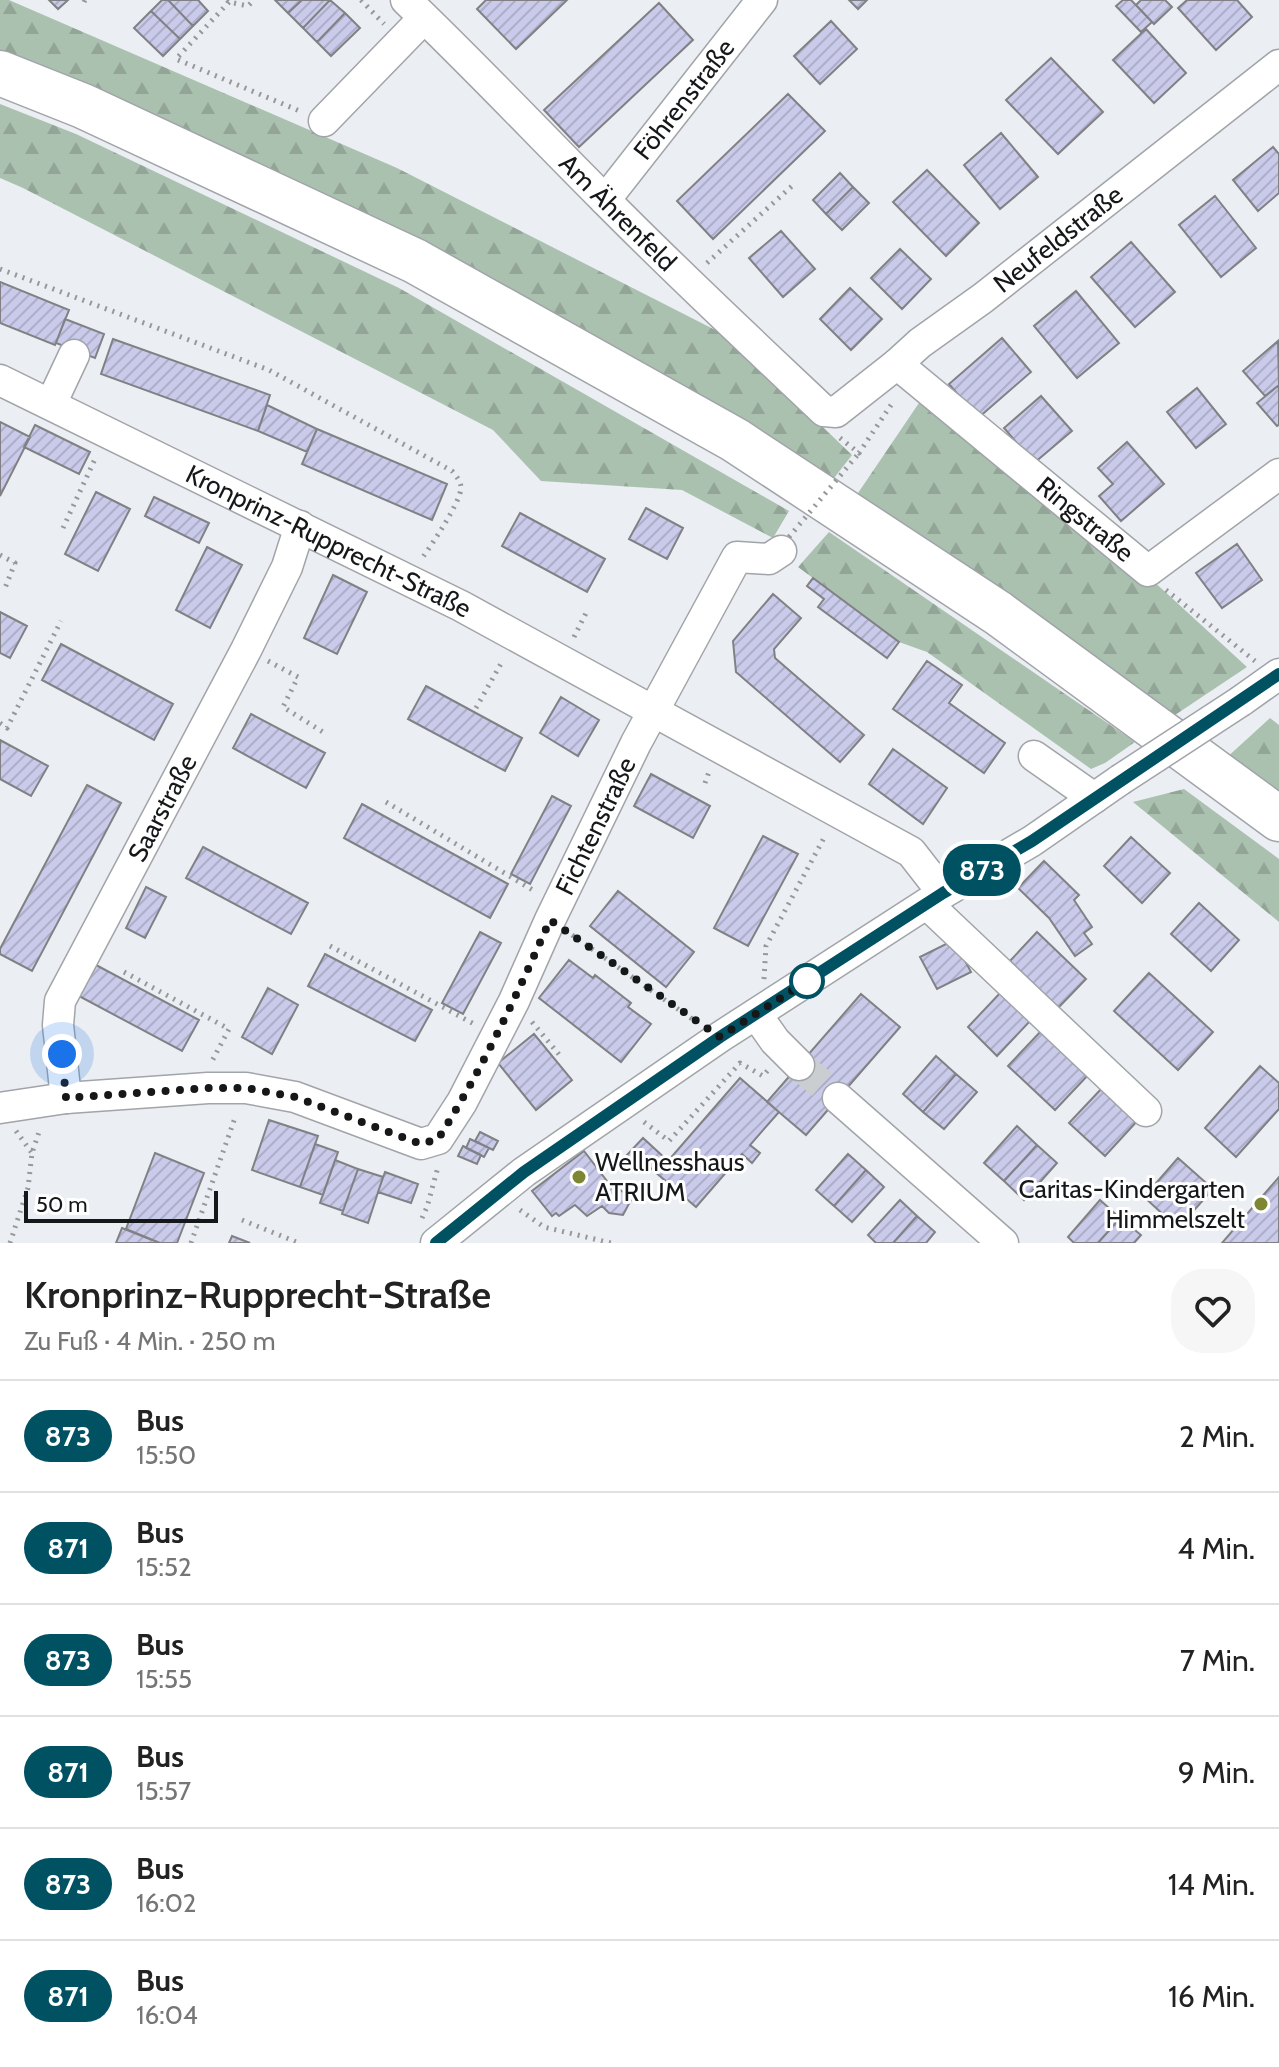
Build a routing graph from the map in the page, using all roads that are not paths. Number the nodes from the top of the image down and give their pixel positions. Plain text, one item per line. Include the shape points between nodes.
1 (762, 0) edge
2 (415, 9) edge
3 (1279, 65) edge
4 (0, 73) edge
5 (324, 121) road end
6 (605, 200) junction
7 (74, 355) dead end
8 (903, 369) junction
9 (0, 380) edge
10 (51, 404) junction
11 (836, 412) joint
12 (1279, 474) edge
13 (300, 526) junction
14 (785, 544) road end
15 (1276, 675) edge
16 (652, 711) junction
17 (1034, 756) dead end
18 (1094, 798) junction
19 (1279, 819) edge
20 (935, 898) junction
21 (767, 1007) junction
22 (792, 1058) tunnel mouth
23 (66, 1098) junction
24 (838, 1098) tunnel mouth
25 (0, 1108) edge
26 (1146, 1111) dead end
27 (449, 1239) edge
28 (1003, 1243) edge

1 - 6 street, Föhrenstraße
2 - 5 street
2 - 6 street, Am Ährenfeld
3 - 8 street, Neufeldstraße via 920,343
4 - 19 highway via 83,106 415,261 735,440 998,613
6 - 11 street, Am Ährenfeld via 824,411
7 - 10 street
8 - 11 street, Neufeldstraße
8 - 12 street, Ringstraße via 1148,571
9 - 10 street, Kronprinz-Rupprecht-Straße
10 - 13 street, Kronprinz-Rupprecht-Straße
13 - 16 street, Kronprinz-Rupprecht-Straße
13 - 23 street, Saarstraße via 287,567 246,650 60,1001
14 - 16 street via 769,559 737,557
15 - 18 street, bridge
16 - 20 street, Kronprinz-Rupprecht-Straße via 911,852
16 - 23 street, Fichtenstraße via 514,1001 438,1139 421,1144 295,1097 246,1088
17 - 18 street
18 - 20 street
20 - 21 street
20 - 26 street, Kronprinz-Rupprecht-Straße
21 - 22 street
21 - 27 street via 524,1172
23 - 25 street, Fichtenstraße
24 - 28 street

